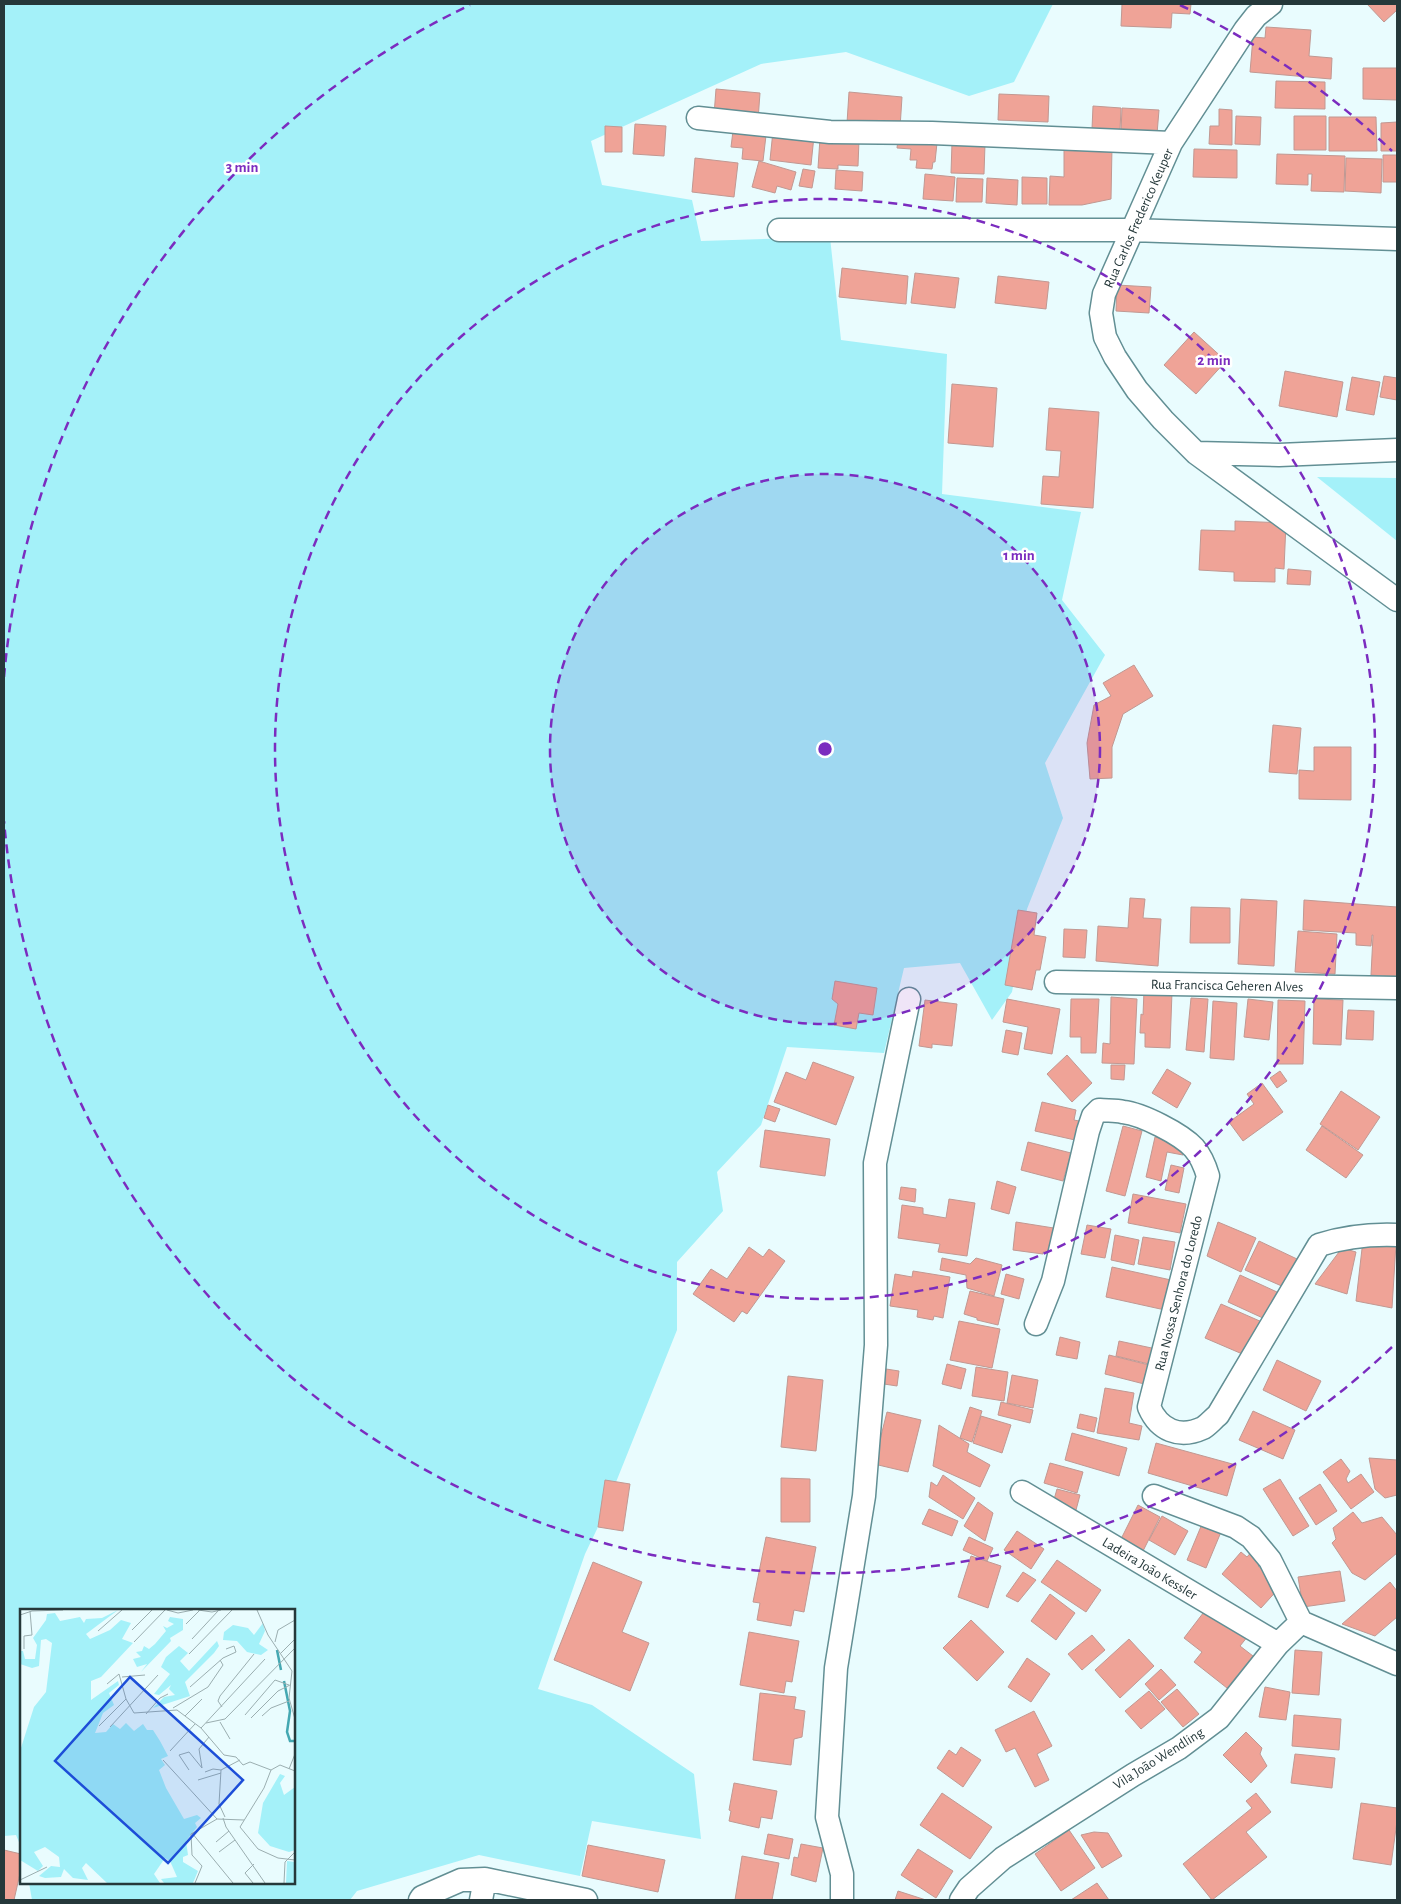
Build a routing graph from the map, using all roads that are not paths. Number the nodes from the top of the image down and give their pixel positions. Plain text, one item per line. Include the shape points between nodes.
1 (1271, 4) edge
2 (698, 118) dead end
3 (1171, 143) junction
4 (779, 230) dead end
5 (1131, 230) junction
6 (1397, 239) edge
7 (1397, 450) edge
8 (1196, 453) junction
9 (1397, 600) edge
10 (1056, 982) dead end
11 (1397, 988) edge
12 (909, 999) dead end
13 (1397, 1235) edge
14 (1036, 1324) dead end
15 (1022, 1492) dead end
16 (1154, 1496) dead end
17 (1301, 1622) junction
18 (1278, 1644) junction
19 (1397, 1664) edge
20 (483, 1889) edge
21 (420, 1900) edge
22 (586, 1900) edge
23 (842, 1900) edge
24 (961, 1900) edge

1 - 3 street, Rua Carlos Frederico Keuper via 1245,30
2 - 3 street via 830,132
3 - 5 street, Rua Carlos Frederico Keuper
4 - 5 street
5 - 6 street
5 - 8 street, Rua Carlos Frederico Keuper via 1104,294 1101,313 1105,337 1114,357 1137,390
7 - 8 street
8 - 9 street, Rua Carlos Frederico Keuper
10 - 11 street, Rua Francisca Geheren Alves
12 - 23 street via 875,1163 876,1345 864,1496 836,1668 827,1817 842,1874
13 - 14 street, Rua Nossa Senhora do Loredo via 1333,1240 1319,1245 1218,1415 1204,1428 1183,1433 1169,1430 1154,1418 1149,1407 1208,1176 1194,1148 1179,1137 1124,1112 1099,1110 1093,1116 1088,1132 1053,1281
15 - 18 street, Ladeira João Kessler
16 - 17 street via 1236,1527 1251,1538 1270,1560
17 - 18 street, Vila João Wendling
17 - 19 street
18 - 24 street, Vila João Wendling via 1220,1718 1179,1748 1003,1858 969,1888
20 - 21 street via 461,1880
20 - 22 street

